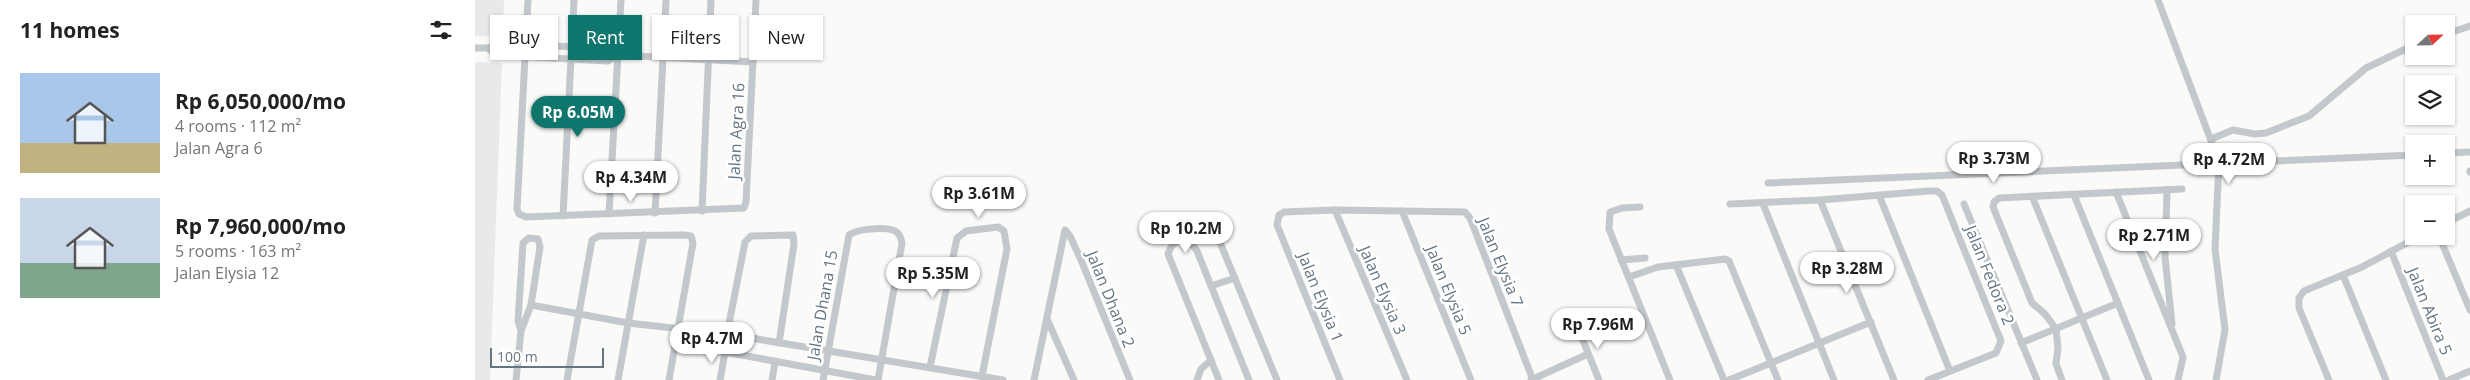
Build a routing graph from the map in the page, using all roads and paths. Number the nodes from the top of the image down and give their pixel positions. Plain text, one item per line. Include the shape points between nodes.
1 (528, 0) edge
2 (574, 0) edge
3 (621, 0) edge
4 (666, 0) edge
5 (711, 0) edge
6 (756, 0) edge
7 (2159, 0) edge
8 (527, 15) edge
9 (573, 15) edge
10 (620, 15) edge
11 (665, 15) edge
12 (710, 15) edge
13 (2470, 26) edge
14 (2455, 31) edge
15 (475, 48) edge
16 (488, 48) edge
17 (2405, 49) edge
18 (525, 60) edge
19 (571, 60) edge
20 (589, 60) edge
21 (609, 60) edge
22 (618, 60) edge
23 (663, 60) edge
24 (708, 60) joint
25 (753, 62) junction
26 (2211, 140) junction
27 (2470, 152) edge
28 (2455, 153) edge
29 (2405, 155) edge
30 (2219, 162) junction
31 (1768, 183) dead end
32 (2182, 189) dead end
33 (2167, 190) junction
34 (2116, 192) junction
35 (1879, 195) junction
36 (2074, 195) junction
37 (2032, 196) junction
38 (1820, 200) junction
39 (1730, 204) dead end
40 (1763, 204) junction
41 (1964, 204) dead end
42 (1640, 207) dead end
43 (1335, 210) junction
44 (702, 211) junction
45 (1401, 211) junction
46 (2470, 211) edge
47 (655, 213) junction
48 (609, 214) junction
49 (563, 216) junction
50 (2455, 218) edge
51 (1214, 228) dead end
52 (644, 236) junction
53 (2405, 244) edge
54 (2443, 245) edge
55 (2391, 251) junction
56 (1645, 258) dead end
57 (1621, 260) junction
58 (1676, 265) junction
59 (2343, 275) junction
60 (1629, 277) junction
61 (1235, 278) junction
62 (1211, 286) junction
63 (2118, 304) junction
64 (531, 305) junction
65 (2470, 310) edge
66 (579, 315) junction
67 (1046, 318) junction
68 (2081, 318) junction
69 (1871, 322) junction
70 (628, 323) junction
71 (678, 328) junction
72 (1577, 328) dead end
73 (668, 329) junction
74 (2056, 329) junction
75 (521, 331) junction
76 (2172, 332) junction
77 (727, 334) junction
78 (677, 338) junction
79 (779, 343) junction
80 (2021, 343) junction
81 (1819, 344) junction
82 (829, 350) junction
83 (725, 352) junction
84 (1588, 354) junction
85 (881, 359) junction
86 (1211, 360) junction
87 (775, 362) junction
88 (1772, 364) junction
89 (930, 367) junction
90 (825, 371) junction
91 (1950, 371) junction
92 (2470, 371) edge
93 (982, 376) junction
94 (2034, 379) edge
95 (516, 380) edge
96 (567, 380) edge
97 (618, 380) edge
98 (669, 380) edge
99 (720, 380) edge
100 (772, 380) edge
101 (823, 380) edge
102 (877, 380) edge
103 (1003, 380) edge
104 (1034, 380) edge
105 (1074, 380) edge
106 (1130, 380) edge
107 (1197, 380) edge
108 (1219, 380) edge
109 (1249, 380) edge
110 (1277, 380) edge
111 (1340, 380) edge
112 (1407, 380) edge
113 (1471, 380) edge
114 (1532, 380) edge
115 (1599, 380) edge
116 (1670, 380) edge
117 (1724, 380) edge
118 (1729, 380) edge
119 (1778, 380) edge
120 (1834, 380) edge
121 (1895, 380) edge
122 (1927, 380) edge
123 (2062, 380) edge
124 (2107, 380) edge
125 (2149, 380) edge
126 (2178, 380) edge
127 (2216, 380) edge
128 (2329, 380) edge
129 (2386, 380) edge
130 (2443, 380) edge
131 (2449, 380) edge

1 - 8 street
2 - 9 street
3 - 10 street
4 - 11 street
5 - 12 street
6 - 25 street, Jalan Agra 16
7 - 26 street
13 - 14 street
15 - 16 street
17 - 26 street via 2366,68 2309,116 2266,133 2233,130
18 - 49 street via 517,209 519,214 527,217
19 - 49 street
20 - 21 street
22 - 48 street
23 - 47 street
24 - 25 street
24 - 44 street
25 - 44 street, Jalan Agra 16 via 746,202 738,210
26 - 30 street
27 - 28 street
29 - 30 street
30 - 31 street
30 - 127 street via 2215,249 2225,330
32 - 33 street
33 - 34 street
33 - 76 street via 2165,257
34 - 36 street
34 - 76 street
35 - 38 street
35 - 91 street
35 - 91 street, Jalan Fedora 2 via 1929,191 1942,195 2001,341 1996,353
36 - 37 street
36 - 63 street
37 - 68 street
37 - 74 street via 1999,198 1993,202 1993,207 2031,303
38 - 40 street
38 - 69 street
39 - 40 street
40 - 81 street
41 - 80 street
42 - 57 street via 1610,212 1611,235
43 - 45 street
43 - 111 street, Jalan Elysia 1 via 1284,212 1279,215 1277,225
43 - 112 street, Jalan Elysia 3
44 - 47 street
45 - 113 street, Jalan Elysia 5
45 - 114 street, Jalan Elysia 7 via 1465,212
46 - 50 street
47 - 48 street
48 - 49 street
51 - 61 street
52 - 66 street via 599,236 592,240
52 - 70 street
52 - 71 street via 691,236 693,242
53 - 55 street
54 - 65 street
55 - 59 street
55 - 130 street, Jalan Abira 5
56 - 57 street
57 - 60 street
58 - 60 street
58 - 88 street via 1729,261
58 - 117 street
59 - 128 street via 2304,291 2298,303
59 - 129 street
60 - 116 street
61 - 62 street
61 - 110 street
62 - 86 street via 1192,243 1185,240 1170,248 1168,254
62 - 109 street
63 - 68 street
63 - 125 street
64 - 66 street
64 - 75 street
64 - 75 street via 540,242 529,238 523,243 518,321
66 - 70 street
66 - 96 street
67 - 104 street
67 - 105 street
67 - 106 street, Jalan Dhana 2 via 1065,230 1081,260
68 - 74 street
68 - 124 street
69 - 81 street
69 - 121 street
70 - 73 street
70 - 97 street
71 - 73 street
71 - 77 street
71 - 78 street
72 - 84 street
73 - 78 street
74 - 80 street
74 - 123 street via 2056,364
75 - 95 street
76 - 126 street via 2183,357
77 - 79 street
77 - 79 street via 745,242 751,236 786,234 795,238
78 - 83 street
78 - 98 street
79 - 82 street
80 - 94 street
81 - 88 street
81 - 120 street
82 - 85 street
82 - 85 street, Jalan Dhana 15 via 849,235 855,230 894,230 902,243
82 - 90 street, Jalan Dhana 15
83 - 87 street
83 - 99 street
84 - 114 street
84 - 115 street
85 - 89 street
85 - 102 street
86 - 107 street via 1201,369
86 - 108 street
87 - 90 street
87 - 100 street
88 - 118 street
88 - 119 street
89 - 93 street
89 - 93 street via 957,238 966,231 998,227 1004,231 1007,249
90 - 101 street, Jalan Dhana 15
90 - 102 street
91 - 122 street, Jalan Fedora 2
92 - 131 street
93 - 103 street

